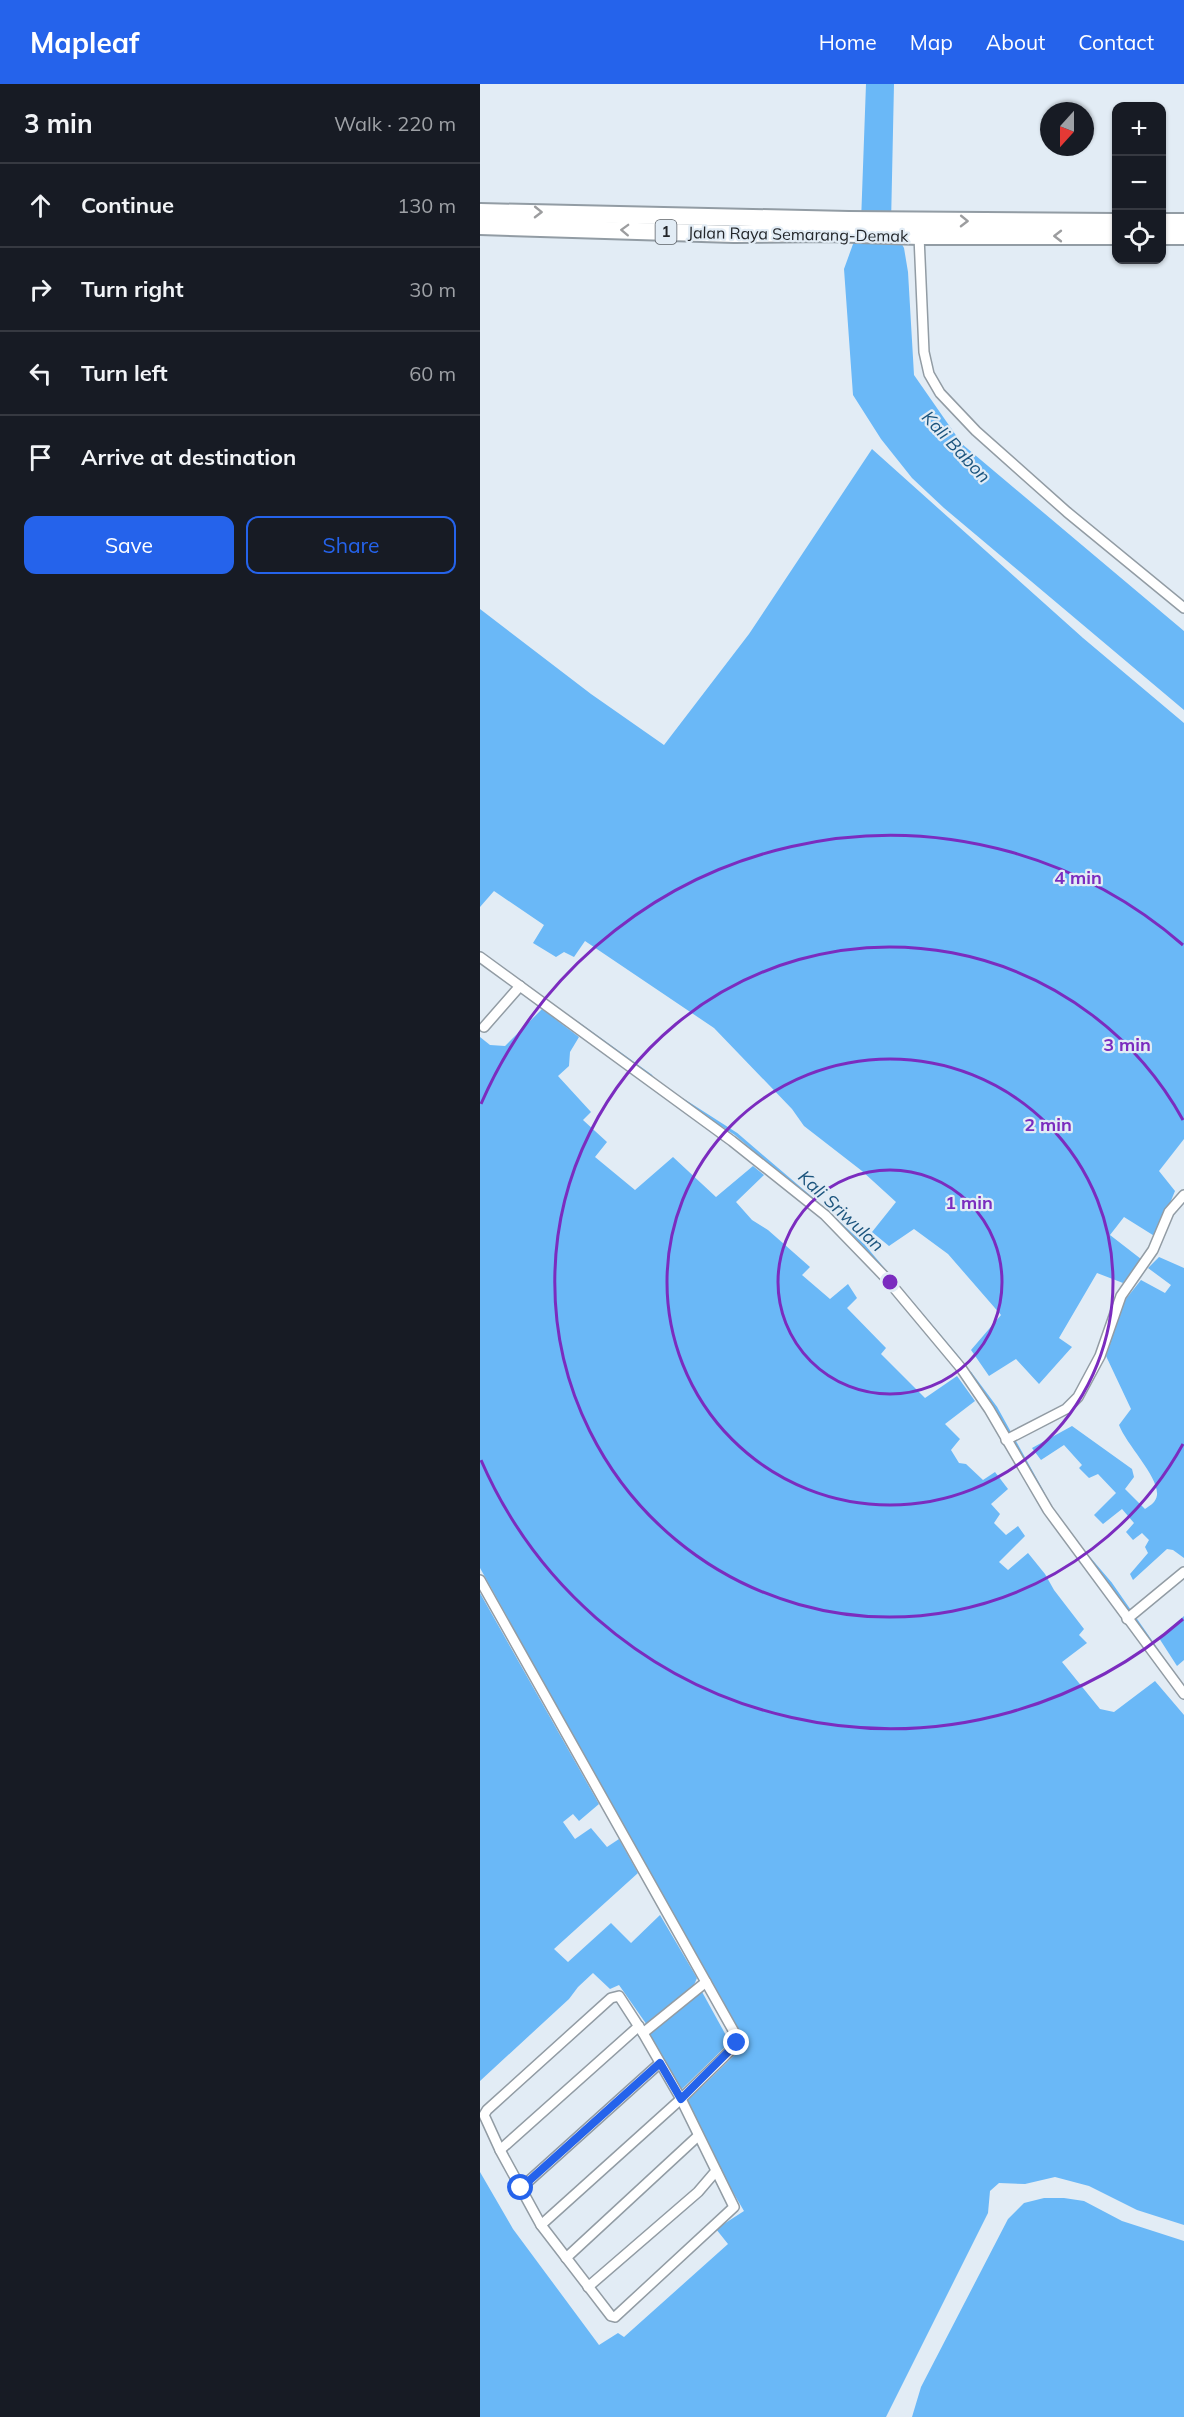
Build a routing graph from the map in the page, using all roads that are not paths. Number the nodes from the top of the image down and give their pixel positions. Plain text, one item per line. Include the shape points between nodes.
1 (480, 212) edge
2 (1112, 222) edge
3 (1166, 222) edge
4 (1184, 222) edge
5 (480, 226) edge
6 (850, 227) junction
7 (910, 230) junction
8 (1112, 236) edge
9 (1166, 236) edge
10 (1184, 236) edge
11 (1184, 608) edge
12 (480, 957) edge
13 (520, 987) junction
14 (484, 1027) dead end
15 (1184, 1195) edge
16 (1006, 1440) junction
17 (1184, 1572) edge
18 (480, 1580) edge
19 (1127, 1619) junction
20 (1184, 1694) edge
21 (706, 1982) junction
22 (641, 2029) junction
23 (660, 2063) junction
24 (681, 2099) junction
25 (698, 2136) junction
26 (500, 2150) junction
27 (716, 2171) junction
28 (521, 2188) junction
29 (541, 2225) junction
30 (566, 2258) junction
31 (588, 2287) junction

1 -> 6 highway, Jalan Raya Semarang-Demak / 1
7 -> 2 highway, Jalan Raya Semarang-Demak / 1
3 - 4 highway
6 -> 5 highway, Jalan Raya Semarang-Demak / 1 via 827,233 734,234
6 - 7 highway, Jalan Raya Semarang-Demak / 1
8 -> 7 highway, Jalan Raya Semarang-Demak / 1
7 - 11 street via 924,352 929,374 940,393 976,431 1067,512
9 - 10 highway
12 - 13 street
13 - 14 street
13 - 16 street via 825,1215 885,1277 961,1368
15 - 16 street via 1169,1212 1153,1250 1121,1296 1100,1356 1078,1397 1066,1409
16 - 19 street via 1048,1510
17 - 19 street
18 - 21 street
19 - 20 street
21 - 22 street
21 - 24 street via 738,2039
22 - 23 street
22 - 26 street
22 - 26 street via 621,1997 614,1996 487,2109 484,2118
23 - 24 street
23 - 28 street
24 - 25 street
24 - 29 street
25 - 27 street
25 - 30 street
26 - 28 street
27 - 31 street via 698,2192
27 - 31 street via 734,2207 617,2316 611,2316
28 - 29 street
29 - 30 street
30 - 31 street

